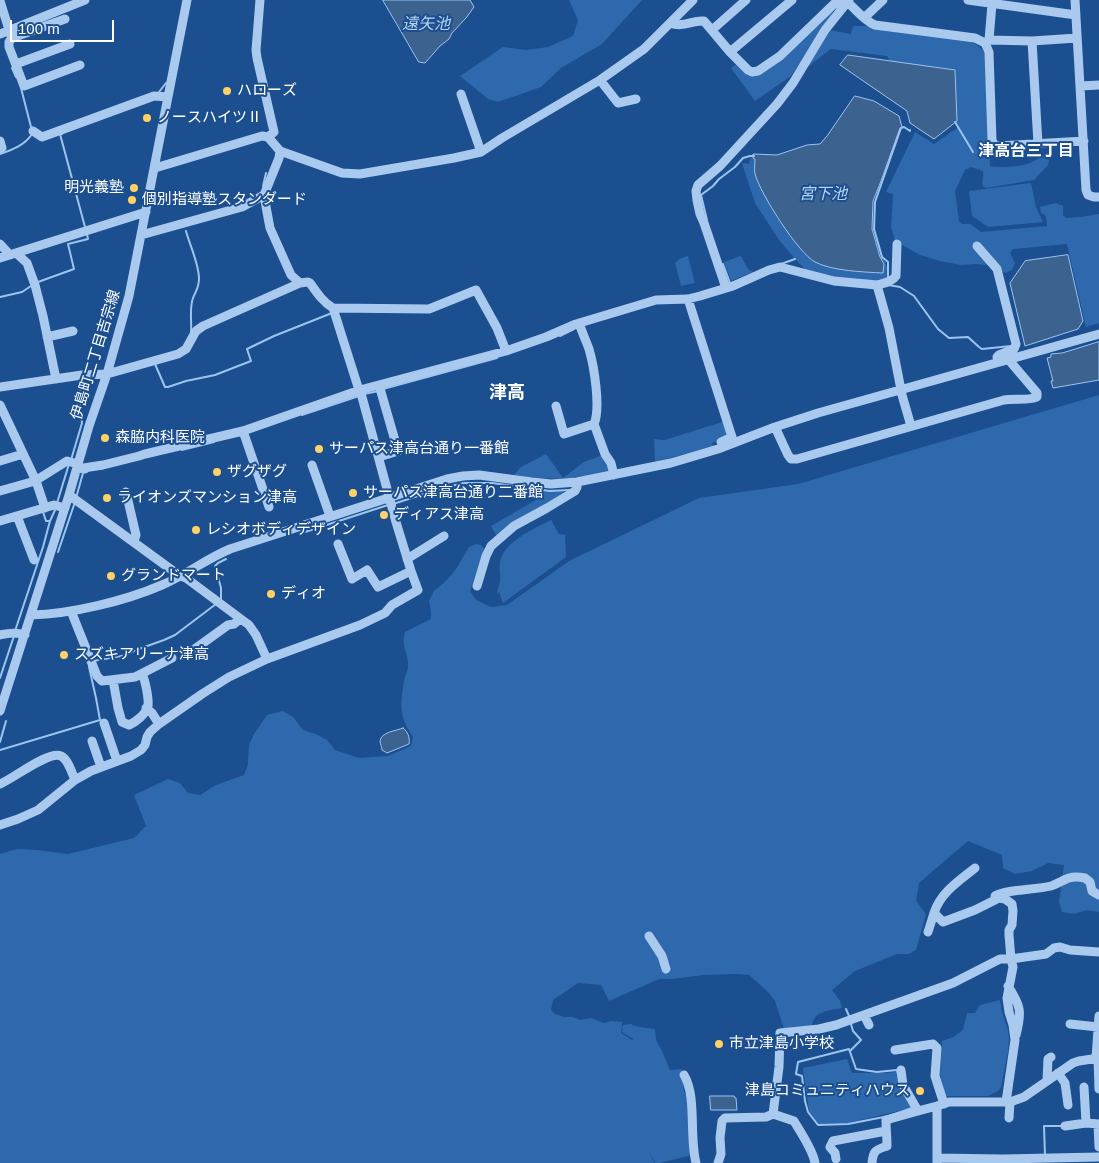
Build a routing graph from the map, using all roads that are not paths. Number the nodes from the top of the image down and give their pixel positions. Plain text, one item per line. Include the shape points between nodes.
1 (0, 0) edge
2 (85, 0) edge
3 (187, 0) edge
4 (260, 0) edge
5 (693, 0) edge
6 (746, 0) edge
7 (792, 0) edge
8 (847, 0) edge
9 (883, 0) edge
10 (968, 0) edge
11 (1075, 0) edge
12 (992, 4) junction
13 (1076, 15) junction
14 (864, 18) junction
15 (65, 19) dead end
16 (670, 24) junction
17 (712, 30) junction
18 (0, 34) edge
19 (10, 34) junction
20 (1077, 38) junction
21 (987, 41) junction
22 (1032, 41) junction
23 (70, 44) dead end
24 (730, 52) junction
25 (16, 64) junction
26 (80, 65) dead end
27 (600, 80) junction
28 (1099, 85) edge
29 (1081, 86) junction
30 (461, 94) dead end
31 (168, 97) junction
32 (636, 99) dead end
33 (33, 131) dead end
34 (268, 137) junction
35 (0, 141) edge
36 (1084, 141) junction
37 (1038, 144) junction
38 (0, 149) edge
39 (280, 151) junction
40 (481, 152) junction
41 (155, 168) junction
42 (264, 195) junction
43 (1099, 197) edge
44 (146, 212) junction
45 (142, 235) junction
46 (0, 244) edge
47 (896, 244) dead end
48 (977, 246) dead end
49 (13, 254) junction
50 (0, 258) edge
51 (300, 283) junction
52 (729, 287) junction
53 (878, 287) junction
54 (688, 300) junction
55 (333, 308) junction
56 (579, 325) junction
57 (73, 331) dead end
58 (1099, 334) edge
59 (47, 337) junction
60 (506, 351) junction
61 (1008, 359) junction
62 (998, 362) junction
63 (107, 374) junction
64 (56, 379) junction
65 (0, 387) edge
66 (380, 388) junction
67 (901, 390) junction
68 (361, 393) junction
69 (0, 405) edge
70 (556, 406) dead end
71 (594, 424) junction
72 (911, 426) junction
73 (776, 427) junction
74 (244, 434) junction
75 (718, 449) junction
76 (23, 454) junction
77 (379, 457) junction
78 (0, 461) edge
79 (312, 465) dead end
80 (77, 466) junction
81 (614, 475) junction
82 (34, 481) junction
83 (577, 482) junction
84 (0, 491) edge
85 (126, 492) dead end
86 (74, 498) junction
87 (391, 502) junction
88 (269, 507) dead end
89 (51, 508) junction
90 (17, 516) junction
91 (330, 516) junction
92 (0, 521) edge
93 (444, 536) dead end
94 (134, 541) junction
95 (338, 544) dead end
96 (407, 559) junction
97 (34, 560) dead end
98 (411, 571) junction
99 (180, 576) junction
100 (477, 586) dead end
101 (71, 611) junction
102 (31, 615) junction
103 (240, 619) junction
104 (18, 634) junction
105 (0, 635) edge
106 (192, 651) dead end
107 (172, 658) dead end
108 (266, 660) junction
109 (142, 674) junction
110 (112, 680) junction
111 (146, 708) junction
112 (0, 711) edge
113 (104, 723) dead end
114 (159, 724) junction
115 (92, 741) dead end
116 (117, 761) junction
117 (101, 767) junction
118 (75, 780) junction
119 (0, 784) edge
120 (0, 825) edge
121 (975, 868) dead end
122 (1099, 895) edge
123 (981, 907) junction
124 (934, 913) junction
125 (928, 932) dead end
126 (649, 936) dead end
127 (1099, 952) edge
128 (1011, 959) junction
129 (666, 969) dead end
130 (864, 1015) junction
131 (1099, 1016) edge
132 (1070, 1024) dead end
133 (868, 1025) dead end
134 (1098, 1027) junction
135 (895, 1050) dead end
136 (1051, 1057) dead end
137 (1098, 1058) edge
138 (901, 1070) dead end
139 (1058, 1073) junction
140 (684, 1075) dead end
141 (1048, 1080) junction
142 (1084, 1087) dead end
143 (1099, 1089) edge
144 (1008, 1102) junction
145 (940, 1105) junction
146 (1068, 1105) dead end
147 (918, 1110) junction
148 (772, 1114) junction
149 (1009, 1118) dead end
150 (1086, 1124) junction
151 (1099, 1125) edge
152 (1065, 1126) dead end
153 (886, 1130) junction
154 (1099, 1147) edge
155 (1099, 1157) edge
156 (836, 1159) dead end
157 (937, 1160) edge
158 (988, 1161) edge
159 (1003, 1161) edge
160 (696, 1163) edge
161 (718, 1163) edge
162 (815, 1163) edge
163 (872, 1163) edge

1 - 19 street
2 - 19 street
3 - 31 street, 伊島町二丁目吉宗線
4 - 34 street via 256,50 274,132
5 - 16 street
6 - 17 street
7 - 24 street
8 - 14 street
8 - 24 street via 834,4 780,56 758,71 748,70
8 - 52 street via 777,104 698,185 700,214
9 - 14 street
10 - 12 street
11 - 13 street
12 - 13 street
12 - 21 street
13 - 20 street
14 - 21 street via 875,25
15 - 19 street
16 - 17 street via 678,26 704,21
16 - 27 street via 644,49
17 - 24 street
18 - 19 street
19 - 25 street via 9,46
20 - 22 street
20 - 29 street
21 - 22 street
21 - 37 street via 994,145
22 - 37 street
23 - 25 street
25 - 26 street via 24,86
27 - 32 street via 618,103
27 - 40 street
28 - 29 street
29 - 36 street
30 - 40 street
31 - 33 street via 157,96 42,137
31 - 41 street, 伊島町二丁目吉宗線
34 - 39 street
34 - 41 street via 262,136
35 - 38 street
36 - 37 street
36 - 43 street via 1086,190 1088,195
39 - 40 street via 342,173 360,174
39 - 42 street
41 - 44 street, 伊島町二丁目吉宗線
42 - 45 street via 242,208
42 - 51 street via 270,228 291,275
44 - 45 street, 伊島町二丁目吉宗線
44 - 49 street
45 - 63 street, 伊島町二丁目吉宗線
46 - 49 street
47 - 53 street via 896,276
48 - 62 street via 997,269 1016,344 1014,349 999,355
49 - 50 street
49 - 59 street via 27,263
51 - 55 street via 308,282
51 - 63 street via 203,326 178,354
52 - 53 street via 780,267 834,281
52 - 54 street
53 - 67 street
54 - 56 street via 656,300
54 - 75 street via 732,437 716,444
55 - 60 street via 429,309 476,290
55 - 68 street
56 - 60 street
56 - 71 street via 589,350 596,387 597,418
57 - 59 street
58 - 61 street
59 - 64 street
60 - 66 street
61 - 62 street
61 - 72 street via 1037,397 1012,398
62 - 67 street
63 - 64 street
63 - 80 street, 伊島町二丁目吉宗線
64 - 65 street
66 - 68 street
66 - 77 street via 398,451
67 - 72 street
67 - 73 street
68 - 74 street
68 - 77 street
69 - 76 street
70 - 71 street via 564,434
71 - 81 street
72 - 73 street via 797,459 788,455
73 - 75 street
74 - 80 street
74 - 88 street
75 - 81 street
76 - 78 street
76 - 82 street
77 - 87 street
79 - 91 street
80 - 82 street via 67,461
80 - 86 street, 伊島町二丁目吉宗線
81 - 83 street
82 - 84 street
82 - 89 street
83 - 87 street via 551,484 492,476 463,476 447,479
83 - 100 street via 575,491 514,526 491,546
85 - 94 street via 136,535
86 - 89 street, 伊島町二丁目吉宗線
86 - 94 street
87 - 91 street
87 - 96 street
89 - 90 street
89 - 102 street, 伊島町二丁目吉宗線
90 - 92 street
90 - 97 street
91 - 99 street via 228,550
93 - 96 street
94 - 99 street
95 - 98 street via 352,579 367,570 378,587
96 - 98 street
98 - 108 street via 418,590 392,605 385,613
99 - 101 street via 136,595
99 - 103 street
101 - 102 street
101 - 110 street via 97,676 102,681
102 - 104 street, 伊島町二丁目吉宗線
103 - 106 street
103 - 108 street via 256,634
104 - 105 street
104 - 112 street, 伊島町二丁目吉宗線
107 - 109 street
108 - 114 street via 222,682
109 - 110 street
109 - 111 street
110 - 111 street via 122,722 129,725 138,721
111 - 114 street
113 - 116 street
114 - 116 street via 150,732 141,750
115 - 117 street
116 - 117 street
117 - 118 street
118 - 119 street via 65,760 57,755 36,762
118 - 120 street via 38,810
121 - 124 street via 949,888
122 - 123 street via 1092,891 1086,878 1077,877 1047,887 997,894
123 - 124 street via 943,922
123 - 128 street via 999,898 1012,904 1009,930
124 - 125 street
126 - 129 street
127 - 128 street via 1060,947 1046,954
128 - 130 street via 1000,959 954,983
128 - 144 street via 1007,998 1015,1040
130 - 133 street
130 - 148 street via 819,1028 780,1034
131 - 134 street
132 - 134 street
134 - 137 street
135 - 145 street via 933,1044 938,1048 935,1076
136 - 141 street via 1048,1059
137 - 139 street via 1073,1063
137 - 143 street
138 - 147 street via 903,1085
139 - 141 street
139 - 146 street via 1065,1084
140 - 160 street via 690,1097
141 - 144 street via 1024,1097
142 - 150 street
144 - 145 street via 949,1102
144 - 149 street
145 - 147 street
145 - 157 street
147 - 153 street via 886,1120
148 - 161 street via 723,1119
148 - 162 street via 794,1121
150 - 151 street
150 - 152 street
151 - 154 street
153 - 156 street via 833,1141 830,1147
153 - 163 street via 887,1146 876,1150
155 - 159 street
157 - 158 street
158 - 159 street

